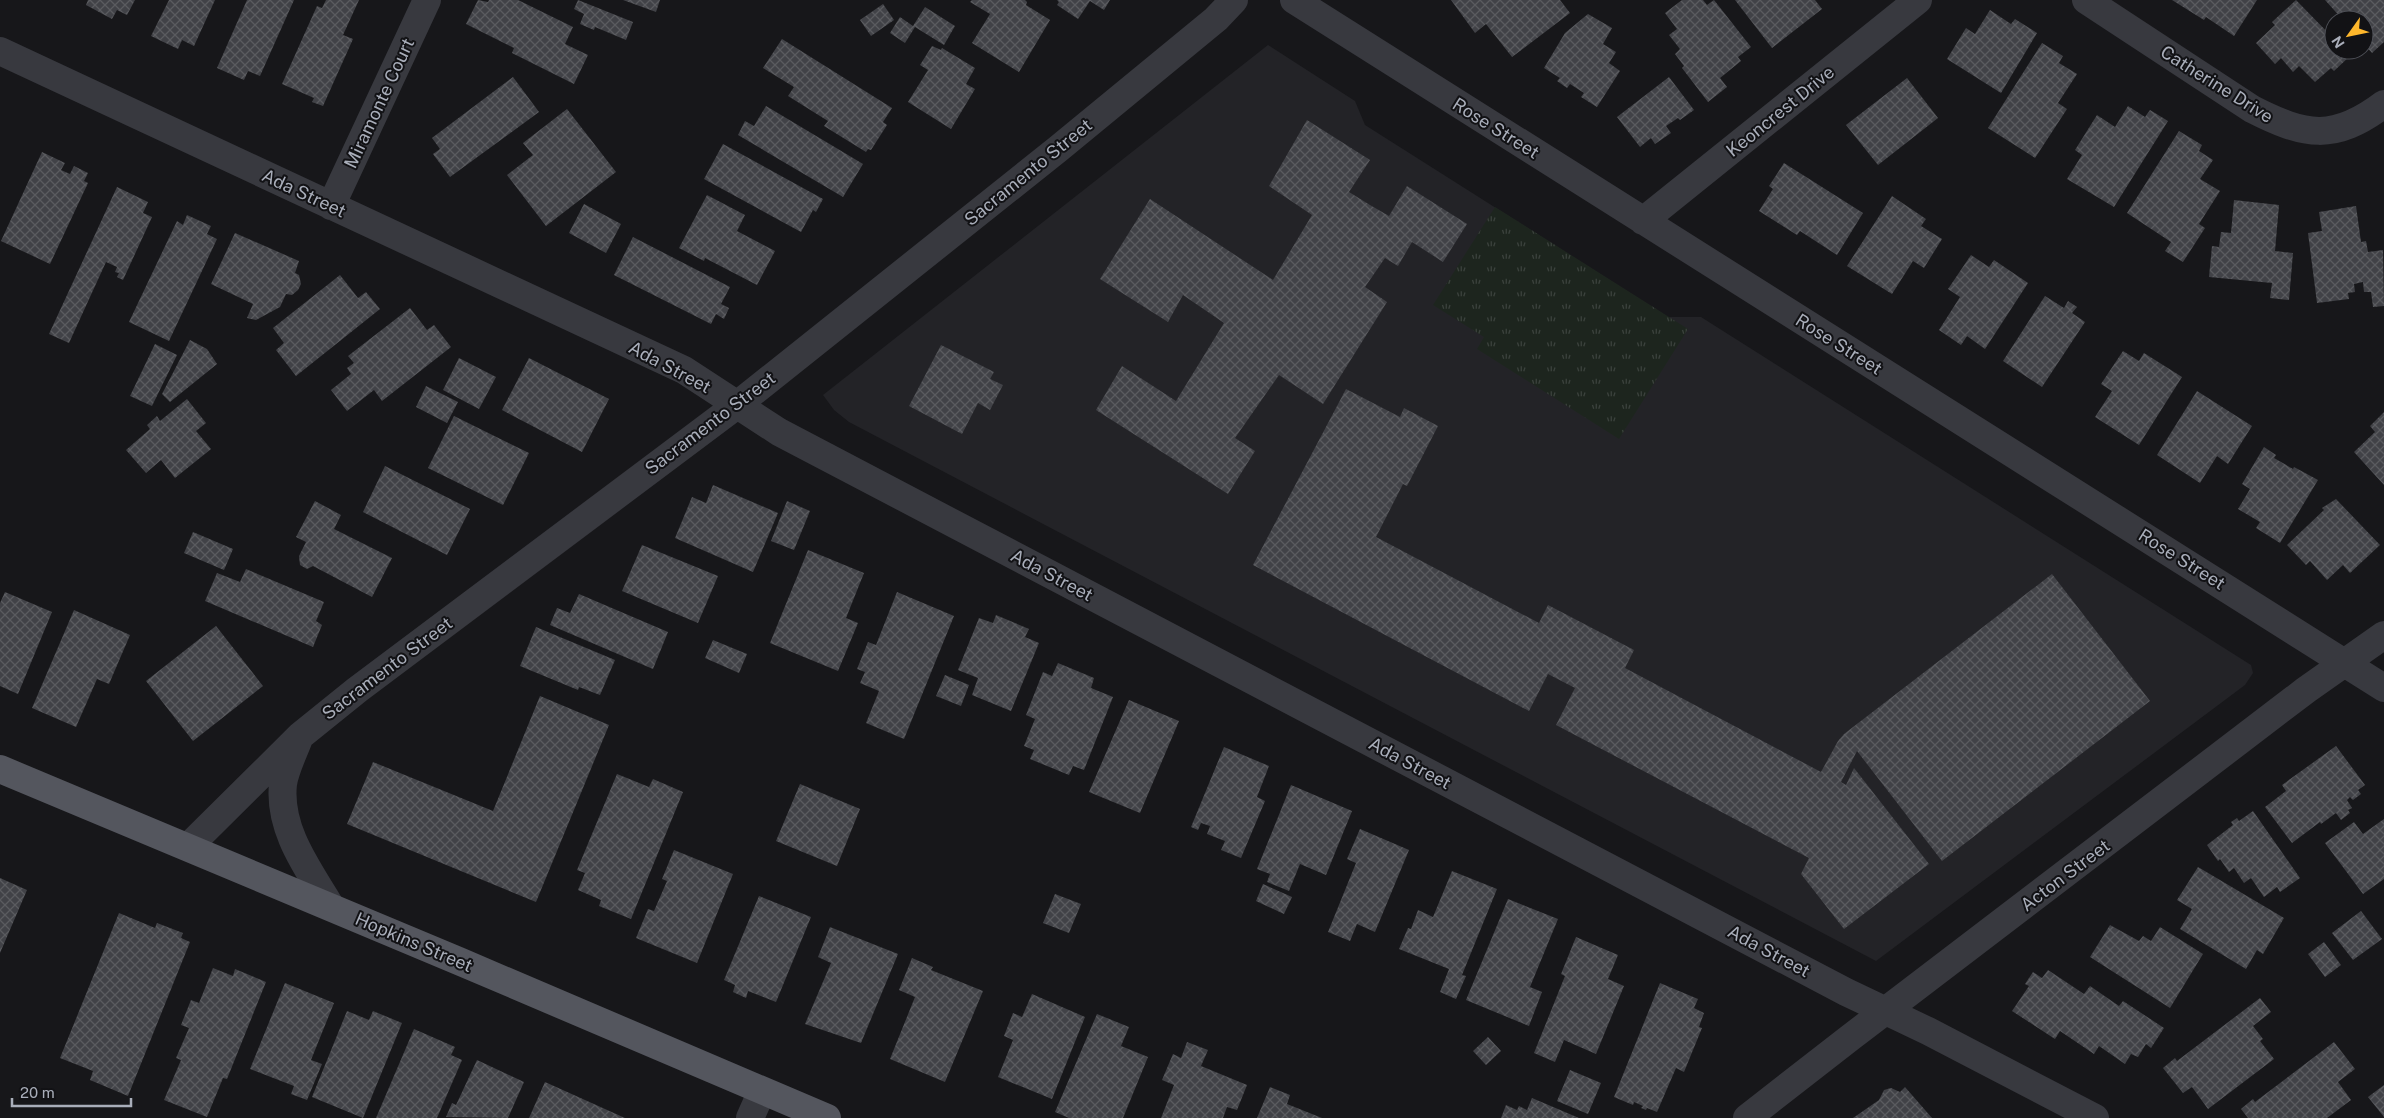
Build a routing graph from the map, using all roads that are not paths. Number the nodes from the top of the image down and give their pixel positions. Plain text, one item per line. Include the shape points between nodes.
1 (427, 0) edge
2 (1234, 0) edge
3 (1294, 0) edge
4 (1918, 0) edge
5 (2086, 0) edge
6 (0, 50) edge
7 (2384, 104) edge
8 (331, 206) junction
9 (1643, 221) junction
10 (737, 404) junction
11 (2384, 635) edge
12 (2345, 662) junction
13 (2384, 688) edge
14 (300, 736) junction
15 (0, 769) edge
16 (188, 846) junction
17 (331, 908) junction
18 (1886, 1010) junction
19 (762, 1091) junction
20 (750, 1118) edge
21 (827, 1118) edge
22 (1747, 1118) edge
23 (2095, 1118) edge

1 - 8 street, Miramonte Court
2 - 10 street, Sacramento Street via 1216,19 1058,149
3 - 9 street, Rose Street
4 - 9 street, Keoncrest Drive
5 - 7 street, Catherine Drive via 2252,109 2280,123 2309,132 2340,128 2367,117
6 - 8 street, Ada Street
8 - 10 street, Ada Street via 684,370
9 - 12 street, Rose Street
10 - 14 street, Sacramento Street
10 - 18 street, Ada Street via 779,432
11 - 12 street, Acton Street
12 - 13 street, Rose Street
12 - 18 street, Acton Street
14 - 16 street, Sacramento Street
14 - 17 street via 283,784 285,823
15 - 16 main road, Hopkins Street
16 - 17 main road, Hopkins Street
17 - 19 main road, Hopkins Street
18 - 22 street, Acton Street
18 - 23 street, Ada Street
19 - 20 street
19 - 21 main road, Hopkins Street

